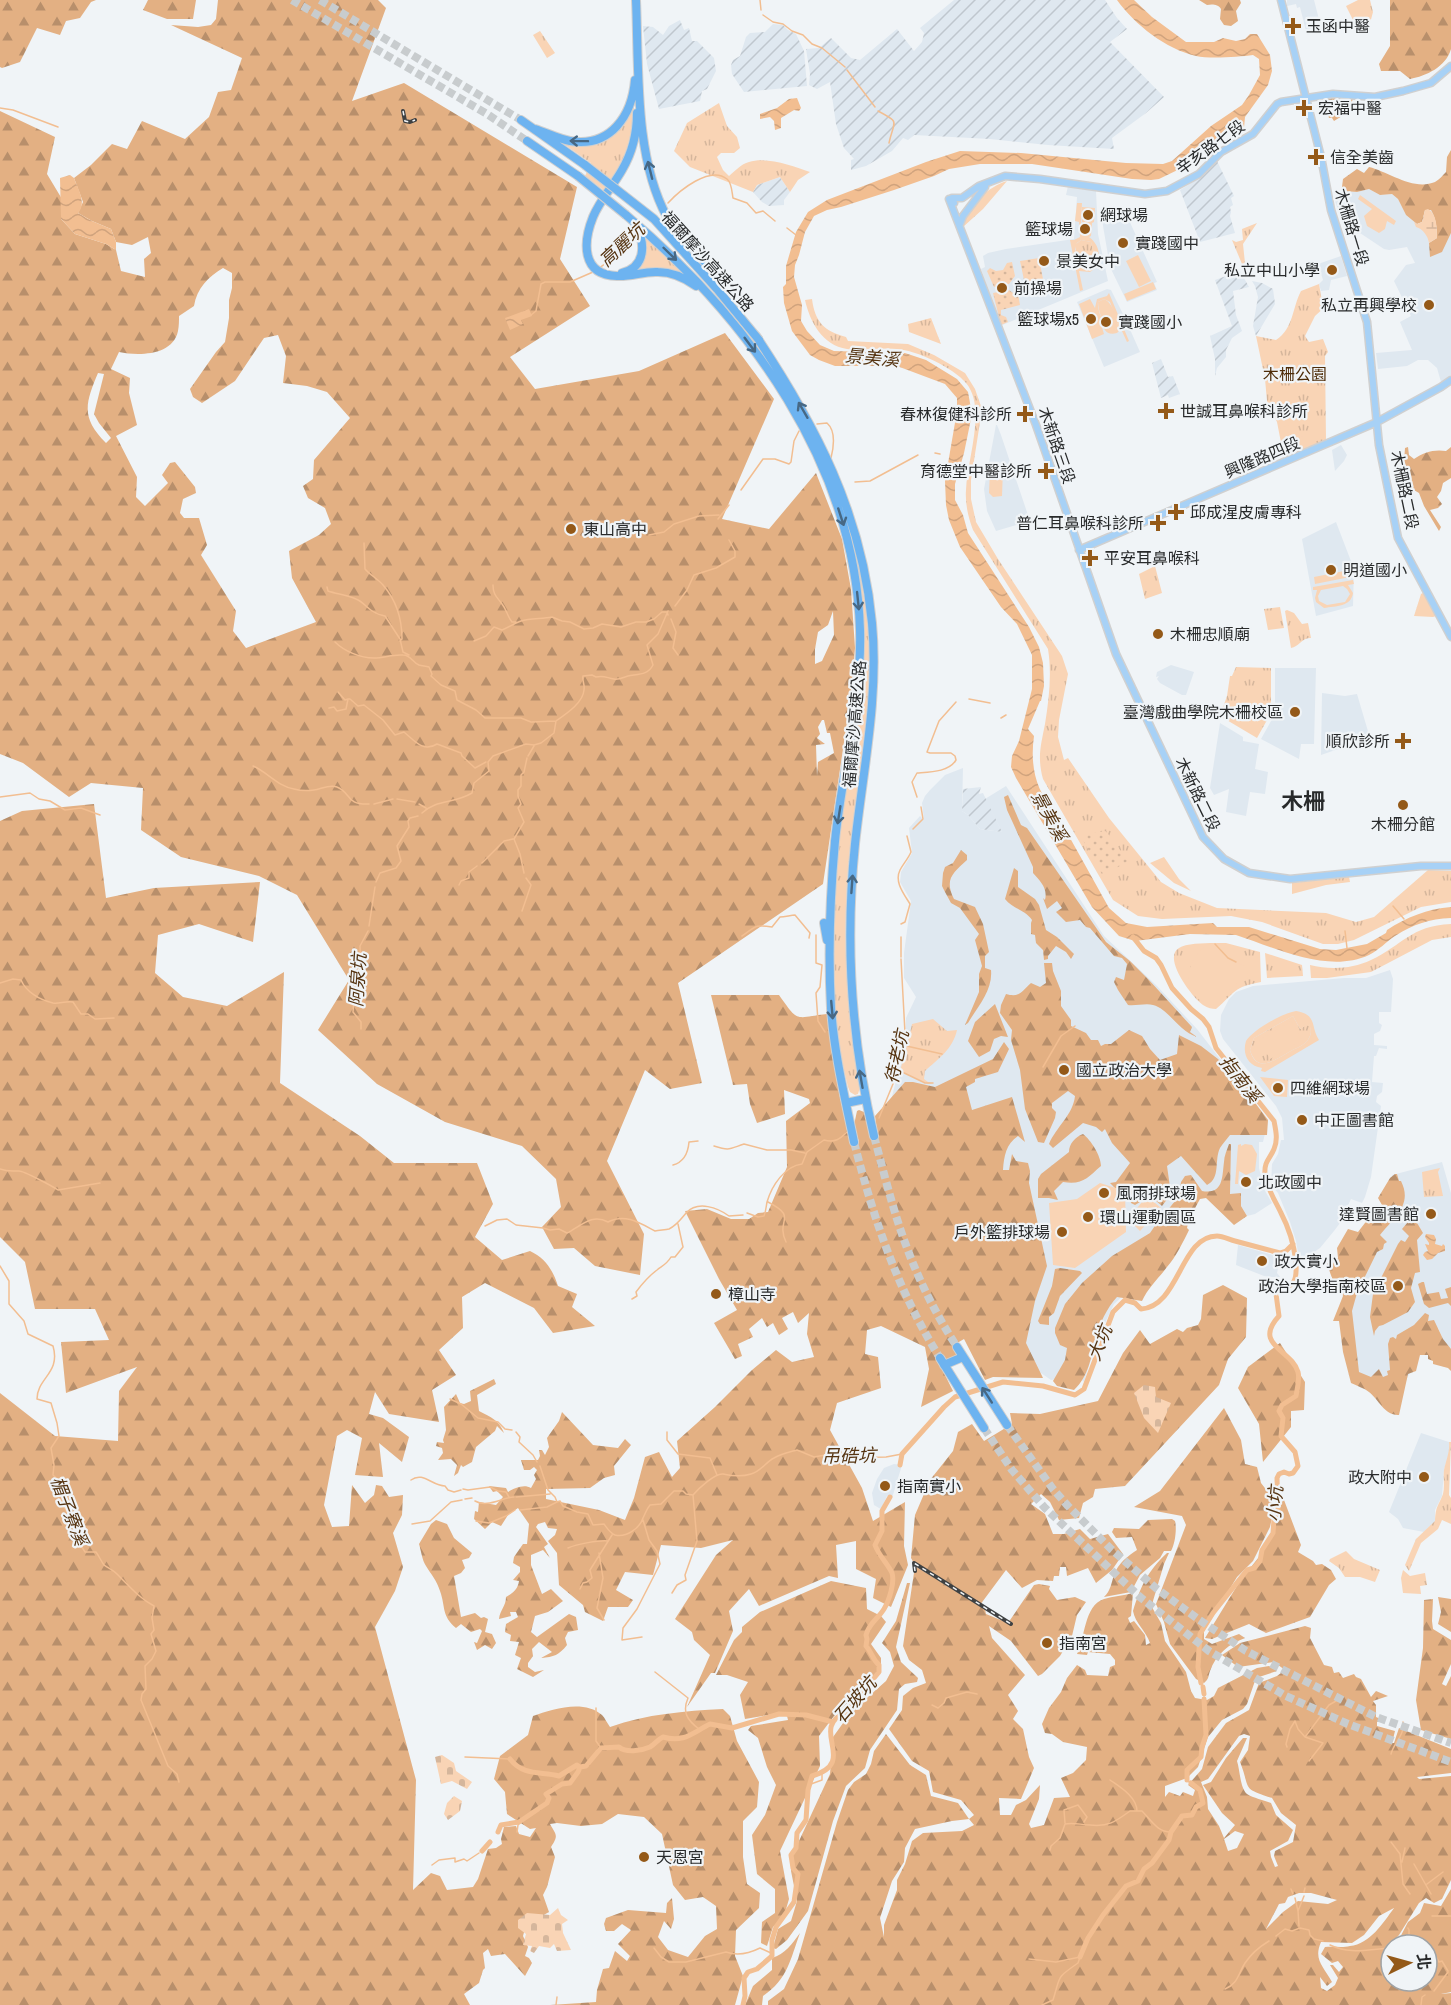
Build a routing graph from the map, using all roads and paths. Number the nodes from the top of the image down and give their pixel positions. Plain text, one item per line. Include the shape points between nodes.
1 (634, 0) edge
2 (1282, 0) edge
3 (1451, 61) edge
4 (1451, 66) edge
5 (636, 73) junction
6 (1306, 96) junction
7 (641, 109) junction
8 (521, 120) tunnel mouth
9 (535, 129) junction
10 (527, 141) tunnel mouth
11 (625, 171) junction
12 (1009, 178) junction
13 (985, 187) junction
14 (951, 201) junction
15 (626, 215) junction
16 (960, 224) junction
17 (963, 236) junction
18 (605, 272) junction
19 (714, 300) junction
20 (1368, 320) joint
21 (759, 340) junction
22 (1451, 380) edge
23 (1451, 385) edge
24 (1378, 423) junction
25 (1079, 551) junction
26 (1442, 621) junction
27 (1451, 631) edge
28 (1451, 637) edge
29 (1120, 664) joint
30 (835, 840) junction
31 (1451, 866) edge
32 (826, 890) dead end
33 (824, 923) dead end
34 (830, 976) junction
35 (865, 1099) junction
36 (846, 1103) junction
37 (874, 1136) tunnel mouth
38 (854, 1142) tunnel mouth
39 (957, 1347) tunnel mouth
40 (963, 1357) junction
41 (1005, 1423) tunnel mouth
42 (984, 1428) tunnel mouth

1 - 5 highway
1 - 7 highway
2 - 6 main road, 木柵路一段
3 - 6 main road via 1431,79 1405,88 1380,93 1336,90
4 - 6 main road via 1431,83 1403,92 1375,97 1338,93
5 -> 9 highway via 632,103 620,123 602,137 569,141
5 - 11 highway via 636,131
6 - 12 main road, 辛亥路七段 via 1277,104 1248,139 1221,152 1189,180 1161,193
6 - 20 main road, 木柵路一段 via 1331,210
7 - 11 highway via 639,136
21 -> 7 highway, bridge via 667,217 645,145
8 - 9 highway, 福爾摩沙高速公路
9 - 21 highway, 福爾摩沙高速公路, bridge via 660,226
10 - 15 highway, 福爾摩沙高速公路, bridge
11 - 18 highway via 602,208 590,240 590,257
12 - 13 main road
12 - 14 main road via 985,182
13 - 14 main road via 961,203
13 - 16 main road
14 - 16 main road, 木新路三段
14 - 17 main road, 木新路三段
15 - 18 highway via 642,239 641,259 624,272
15 -> 19 highway, 福爾摩沙高速公路
16 - 17 main road, 木新路三段
17 - 25 main road, 木新路三段
18 - 19 highway via 618,276 674,274
19 -> 30 highway, 福爾摩沙高速公路 via 759,357 807,435 834,496 854,567 860,656
20 - 24 main road, 木柵路二段
35 -> 21 highway, 福爾摩沙高速公路 via 850,961 855,845 872,702 874,661 869,604 857,541 838,483 815,433
22 - 24 main road, 興隆路四段
23 - 24 main road, 興隆路四段
24 - 25 main road, 興隆路四段
24 - 26 main road, 木柵路二段 via 1403,546
25 - 29 main road, 木新路三段
26 - 27 main road
26 - 28 main road
29 - 31 main road, 木新路二段 via 1200,832 1224,859 1249,873 1290,879
30 - 32 highway
30 - 34 highway, 福爾摩沙高速公路
33 - 34 highway
34 -> 36 highway, 福爾摩沙高速公路 via 831,1009
35 - 36 highway
35 - 37 highway, 福爾摩沙高速公路
36 - 38 highway, 福爾摩沙高速公路
39 - 40 highway
41 -> 40 highway
40 - 42 highway via 944,1365

